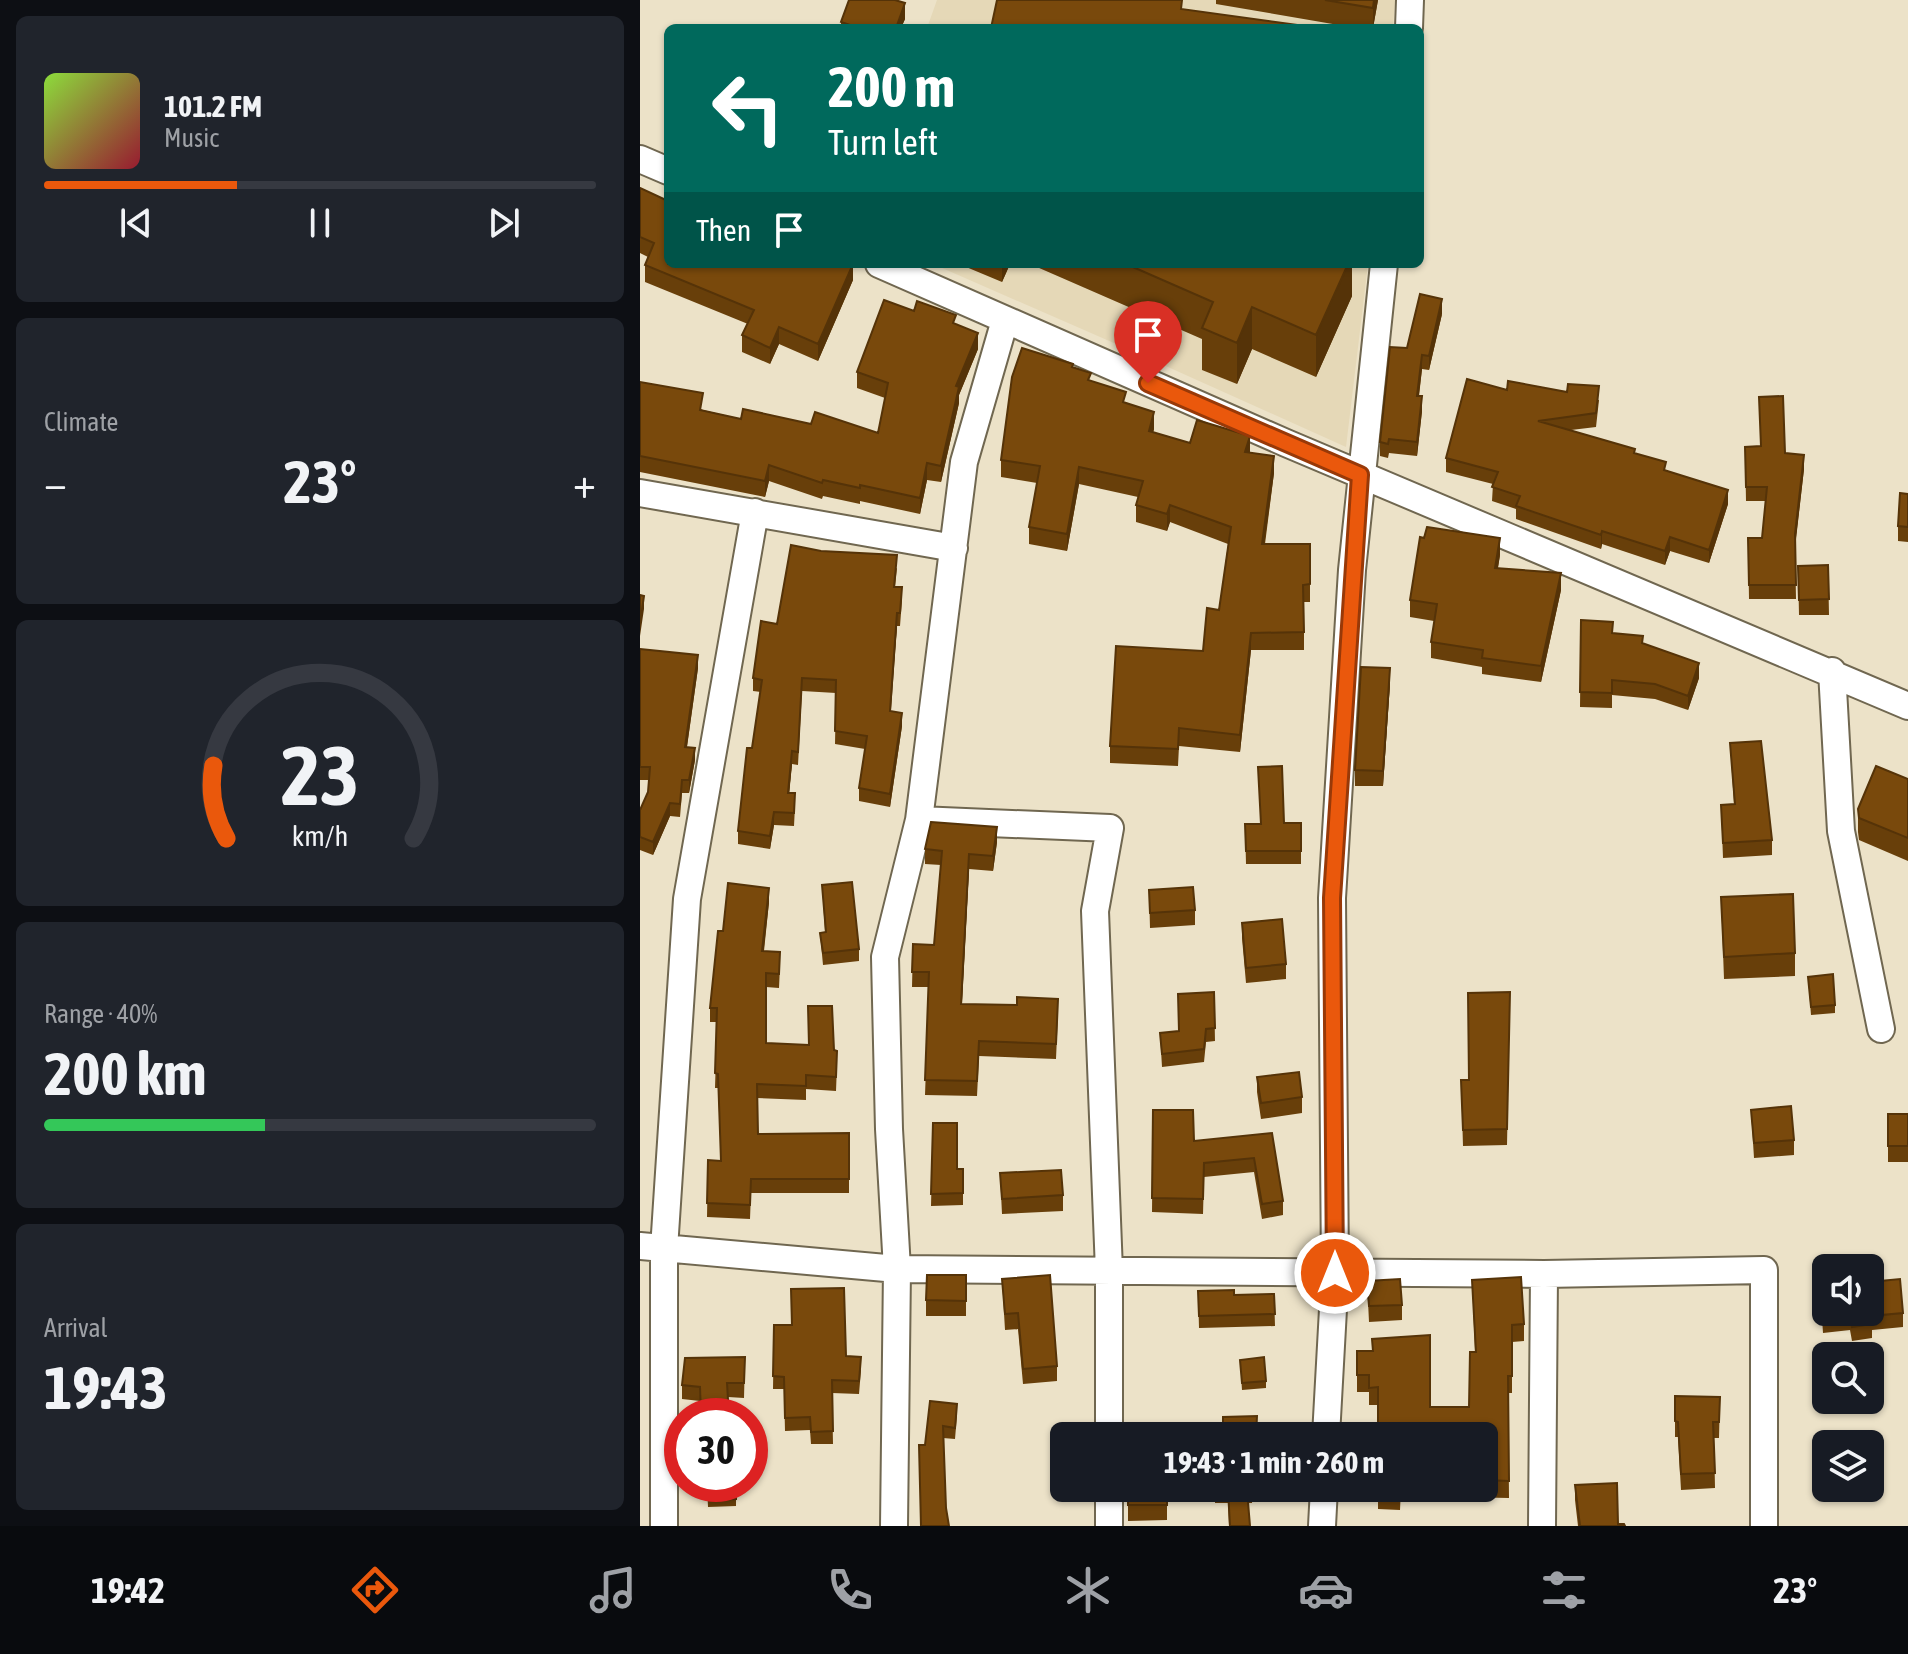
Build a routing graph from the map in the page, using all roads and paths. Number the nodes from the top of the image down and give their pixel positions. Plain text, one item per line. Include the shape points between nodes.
1 (1410, 0) edge
2 (1409, 24) edge
3 (640, 159) edge
4 (664, 169) edge
5 (888, 268) edge
6 (1384, 268) edge
7 (1005, 320) junction
8 (1360, 475) junction
9 (640, 493) edge
10 (755, 512) junction
11 (954, 548) junction
12 (1832, 671) junction
13 (1908, 706) edge
14 (919, 820) junction
15 (1881, 1029) dead end
16 (652, 1248) edge
17 (897, 1269) junction
18 (1109, 1271) junction
19 (1335, 1273) junction
20 (1544, 1274) junction
21 (1109, 1422) edge
22 (1327, 1422) edge
23 (1109, 1502) edge
24 (1323, 1502) edge
25 (664, 1526) edge
26 (894, 1526) edge
27 (1109, 1526) edge
28 (1322, 1526) edge
29 (1542, 1526) edge
30 (1764, 1526) edge

1 - 2 street
3 - 4 street
5 - 7 street
6 - 8 street
7 - 8 street
7 - 11 street via 964,462
8 - 12 street
8 - 19 street via 1332,898
9 - 10 street
10 - 11 street
10 - 16 street via 687,899
11 - 14 street
12 - 13 street
12 - 15 street via 1841,831
14 - 17 street via 885,957
14 - 18 street via 1110,828 1095,911
16 - 17 street
16 - 25 street
17 - 18 street
17 - 26 street
18 - 19 street
18 - 21 street
19 - 20 street
19 - 22 street
20 - 29 street
20 - 30 street via 1764,1270
23 - 27 street
24 - 28 street

